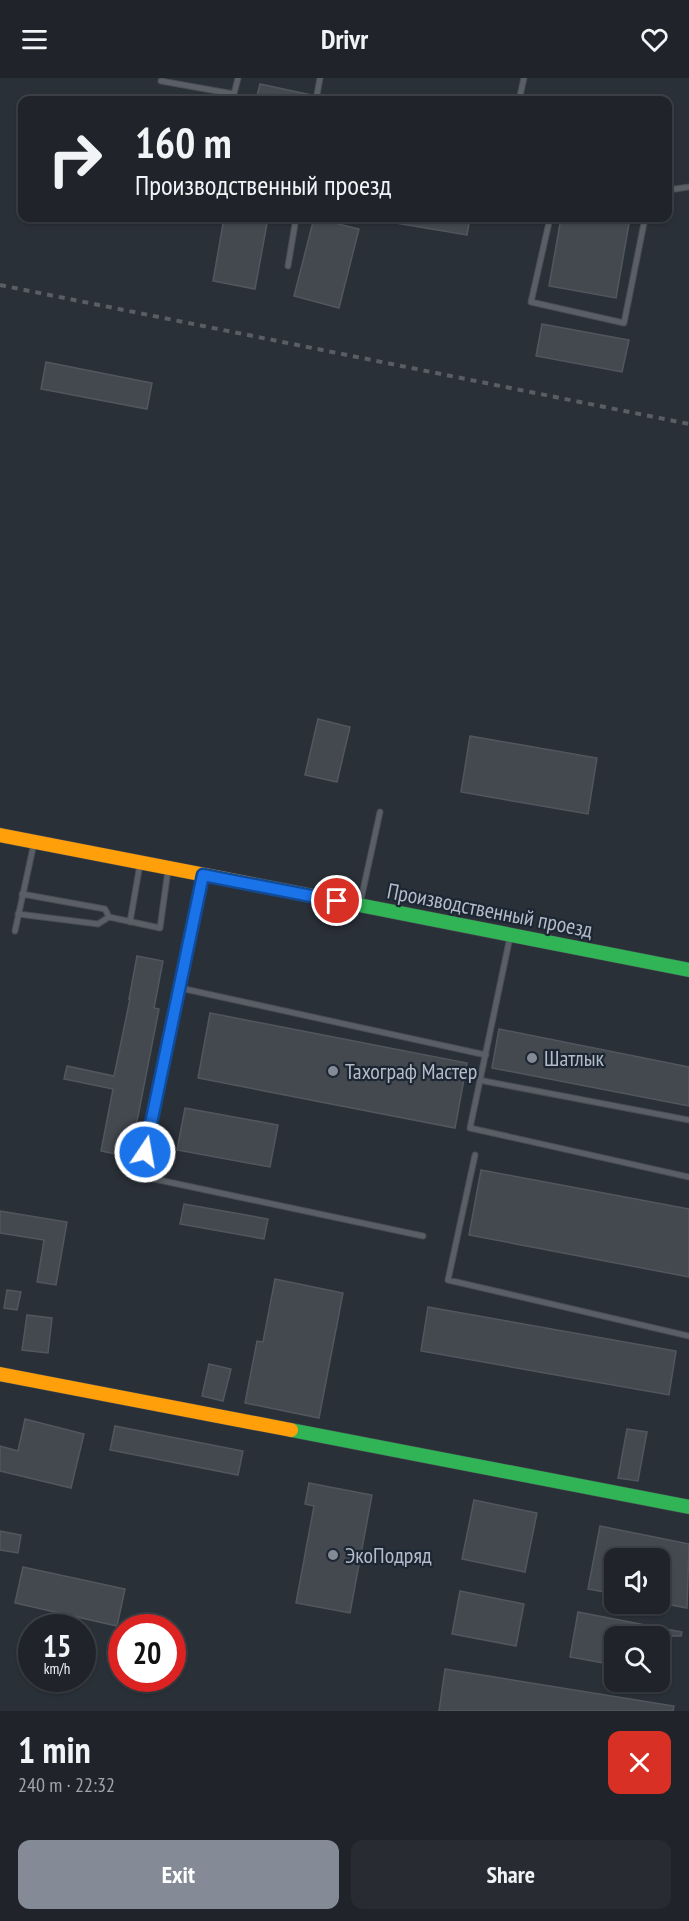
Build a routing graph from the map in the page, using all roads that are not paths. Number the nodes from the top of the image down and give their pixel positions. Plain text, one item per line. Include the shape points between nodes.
1 (238, 78) edge
2 (320, 78) edge
3 (524, 78) edge
4 (160, 81) dead end
5 (317, 96) edge
6 (520, 96) edge
7 (689, 188) edge
8 (672, 190) edge
9 (295, 222) edge
10 (549, 222) edge
11 (644, 222) edge
12 (288, 266) dead end
13 (380, 812) dead end
14 (0, 835) edge
15 (34, 842) junction
16 (140, 862) junction
17 (168, 868) junction
18 (203, 875) junction
19 (22, 894) junction
20 (360, 906) junction
21 (18, 914) junction
22 (109, 917) junction
23 (130, 922) junction
24 (15, 931) dead end
25 (510, 935) junction
26 (689, 970) edge
27 (180, 988) junction
28 (486, 1055) junction
29 (484, 1081) dead end
30 (689, 1120) edge
31 (475, 1155) dead end
32 (689, 1177) edge
33 (423, 1236) dead end
34 (689, 1336) edge
35 (0, 1374) edge
36 (689, 1507) edge

1 - 4 lane via 234,94
2 - 5 lane
3 - 6 lane
7 - 8 lane
9 - 12 lane
10 - 11 lane via 531,302 624,323
13 - 20 lane
14 - 15 street, Производственный проезд
15 - 16 street, Производственный проезд
15 - 19 lane
16 - 17 street, Производственный проезд
16 - 23 lane
17 - 18 street, Производственный проезд
17 - 23 lane via 160,928
18 - 20 street, Производственный проезд
18 - 27 lane
19 - 21 lane
19 - 22 lane via 105,909
20 - 25 street, Производственный проезд
21 - 22 lane via 98,924
21 - 24 lane
22 - 23 lane
25 - 26 street, Производственный проезд
25 - 28 lane
27 - 28 lane
27 - 33 lane via 140,1176
28 - 32 lane via 470,1128
29 - 30 lane
31 - 34 lane via 448,1280
35 - 36 street

